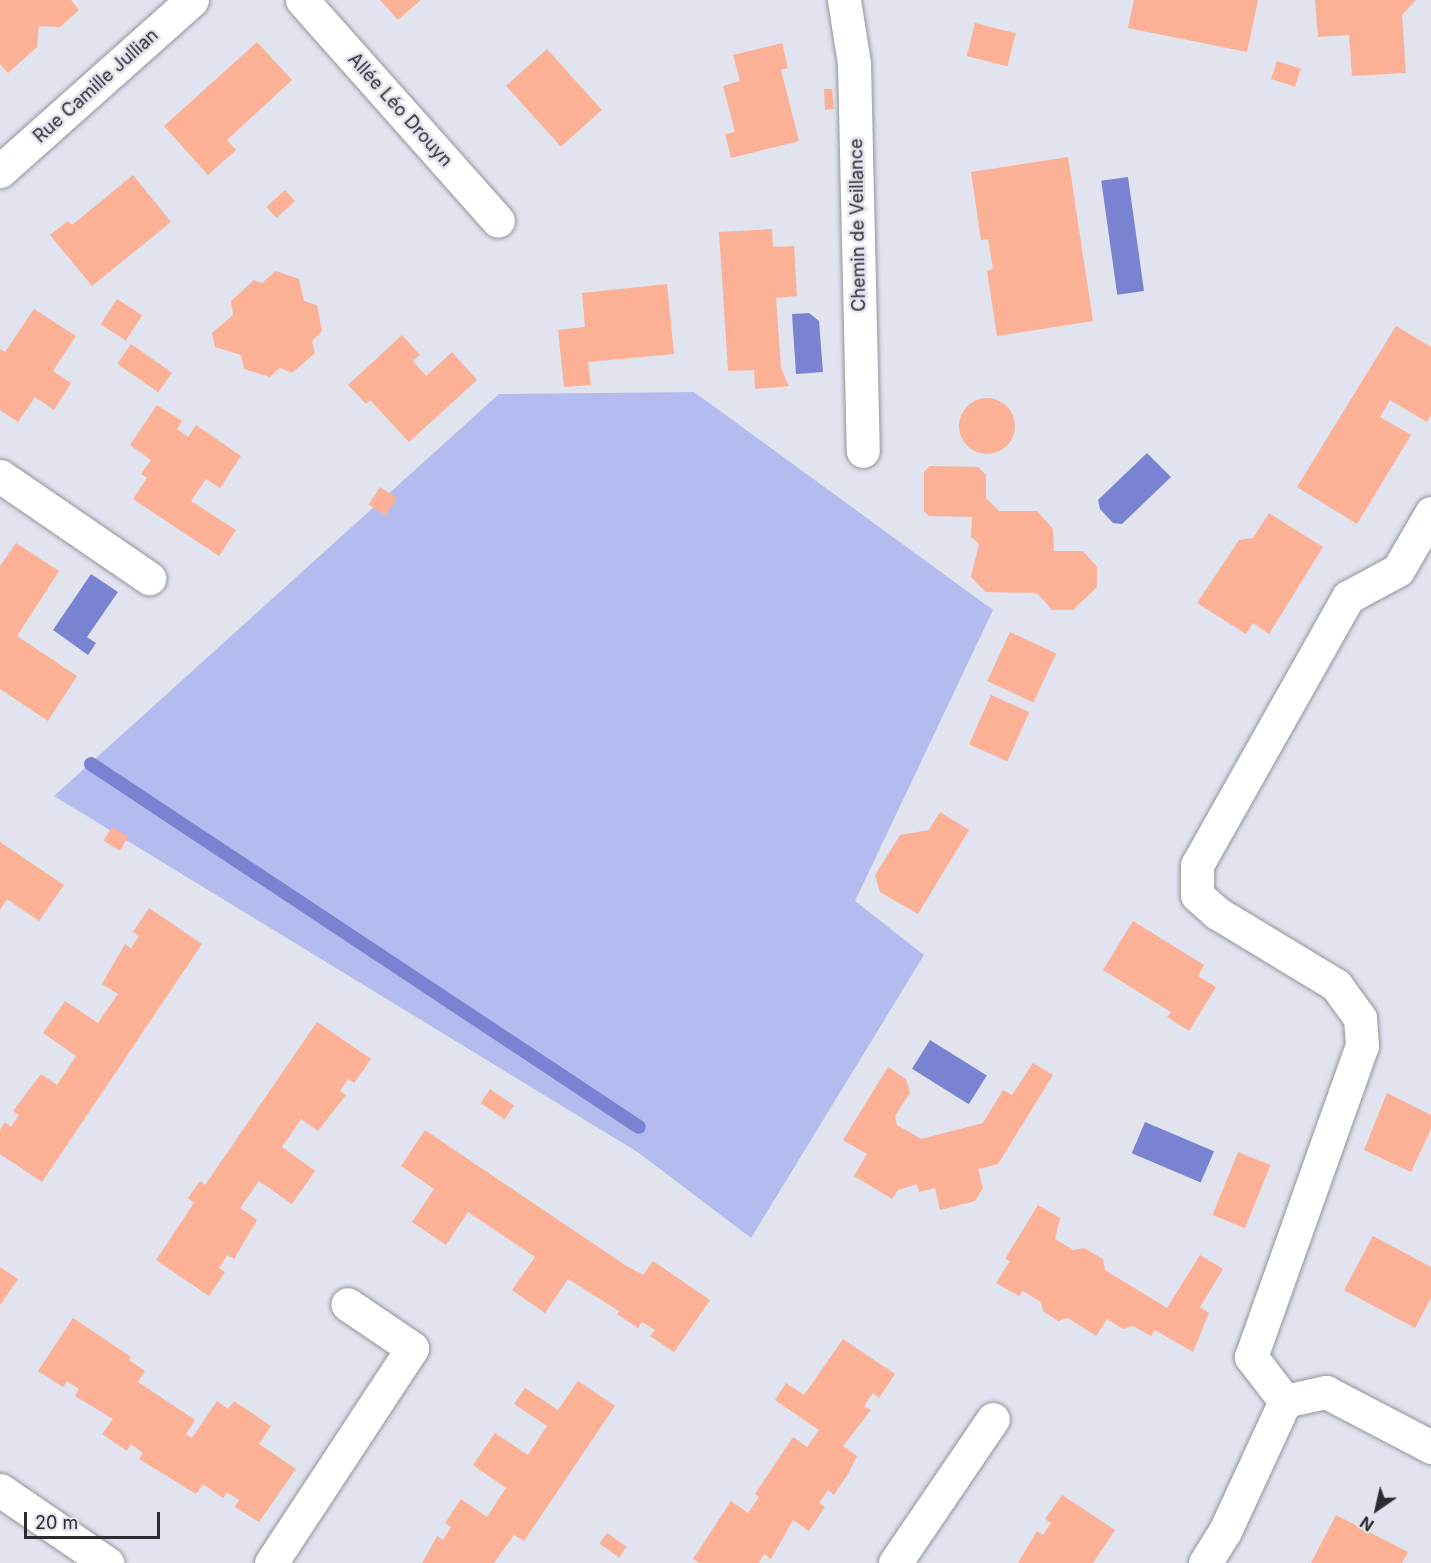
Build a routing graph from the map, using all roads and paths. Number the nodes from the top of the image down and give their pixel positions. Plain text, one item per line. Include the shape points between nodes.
1 (192, 0) edge
2 (302, 0) edge
3 (844, 0) edge
4 (0, 171) edge
5 (498, 221) dead end
6 (863, 451) dead end
7 (0, 476) edge
8 (1431, 513) edge
9 (149, 578) dead end
10 (347, 1304) dead end
11 (1285, 1401) junction
12 (993, 1419) dead end
13 (1431, 1447) edge
14 (0, 1490) edge
15 (107, 1563) edge
16 (272, 1563) edge
17 (895, 1563) edge
18 (1205, 1563) edge

1 - 4 street, Rue Camille Jullian
2 - 5 street, Allée Léo Drouyn
3 - 6 street, Chemin de Veillance via 854,63
7 - 9 street
8 - 11 street via 1398,570 1348,597 1197,865 1197,895 1217,912 1336,985 1360,1018 1362,1046 1251,1357
10 - 16 street via 412,1348
11 - 13 street via 1326,1392
11 - 18 street via 1225,1531
12 - 17 street
14 - 15 street

